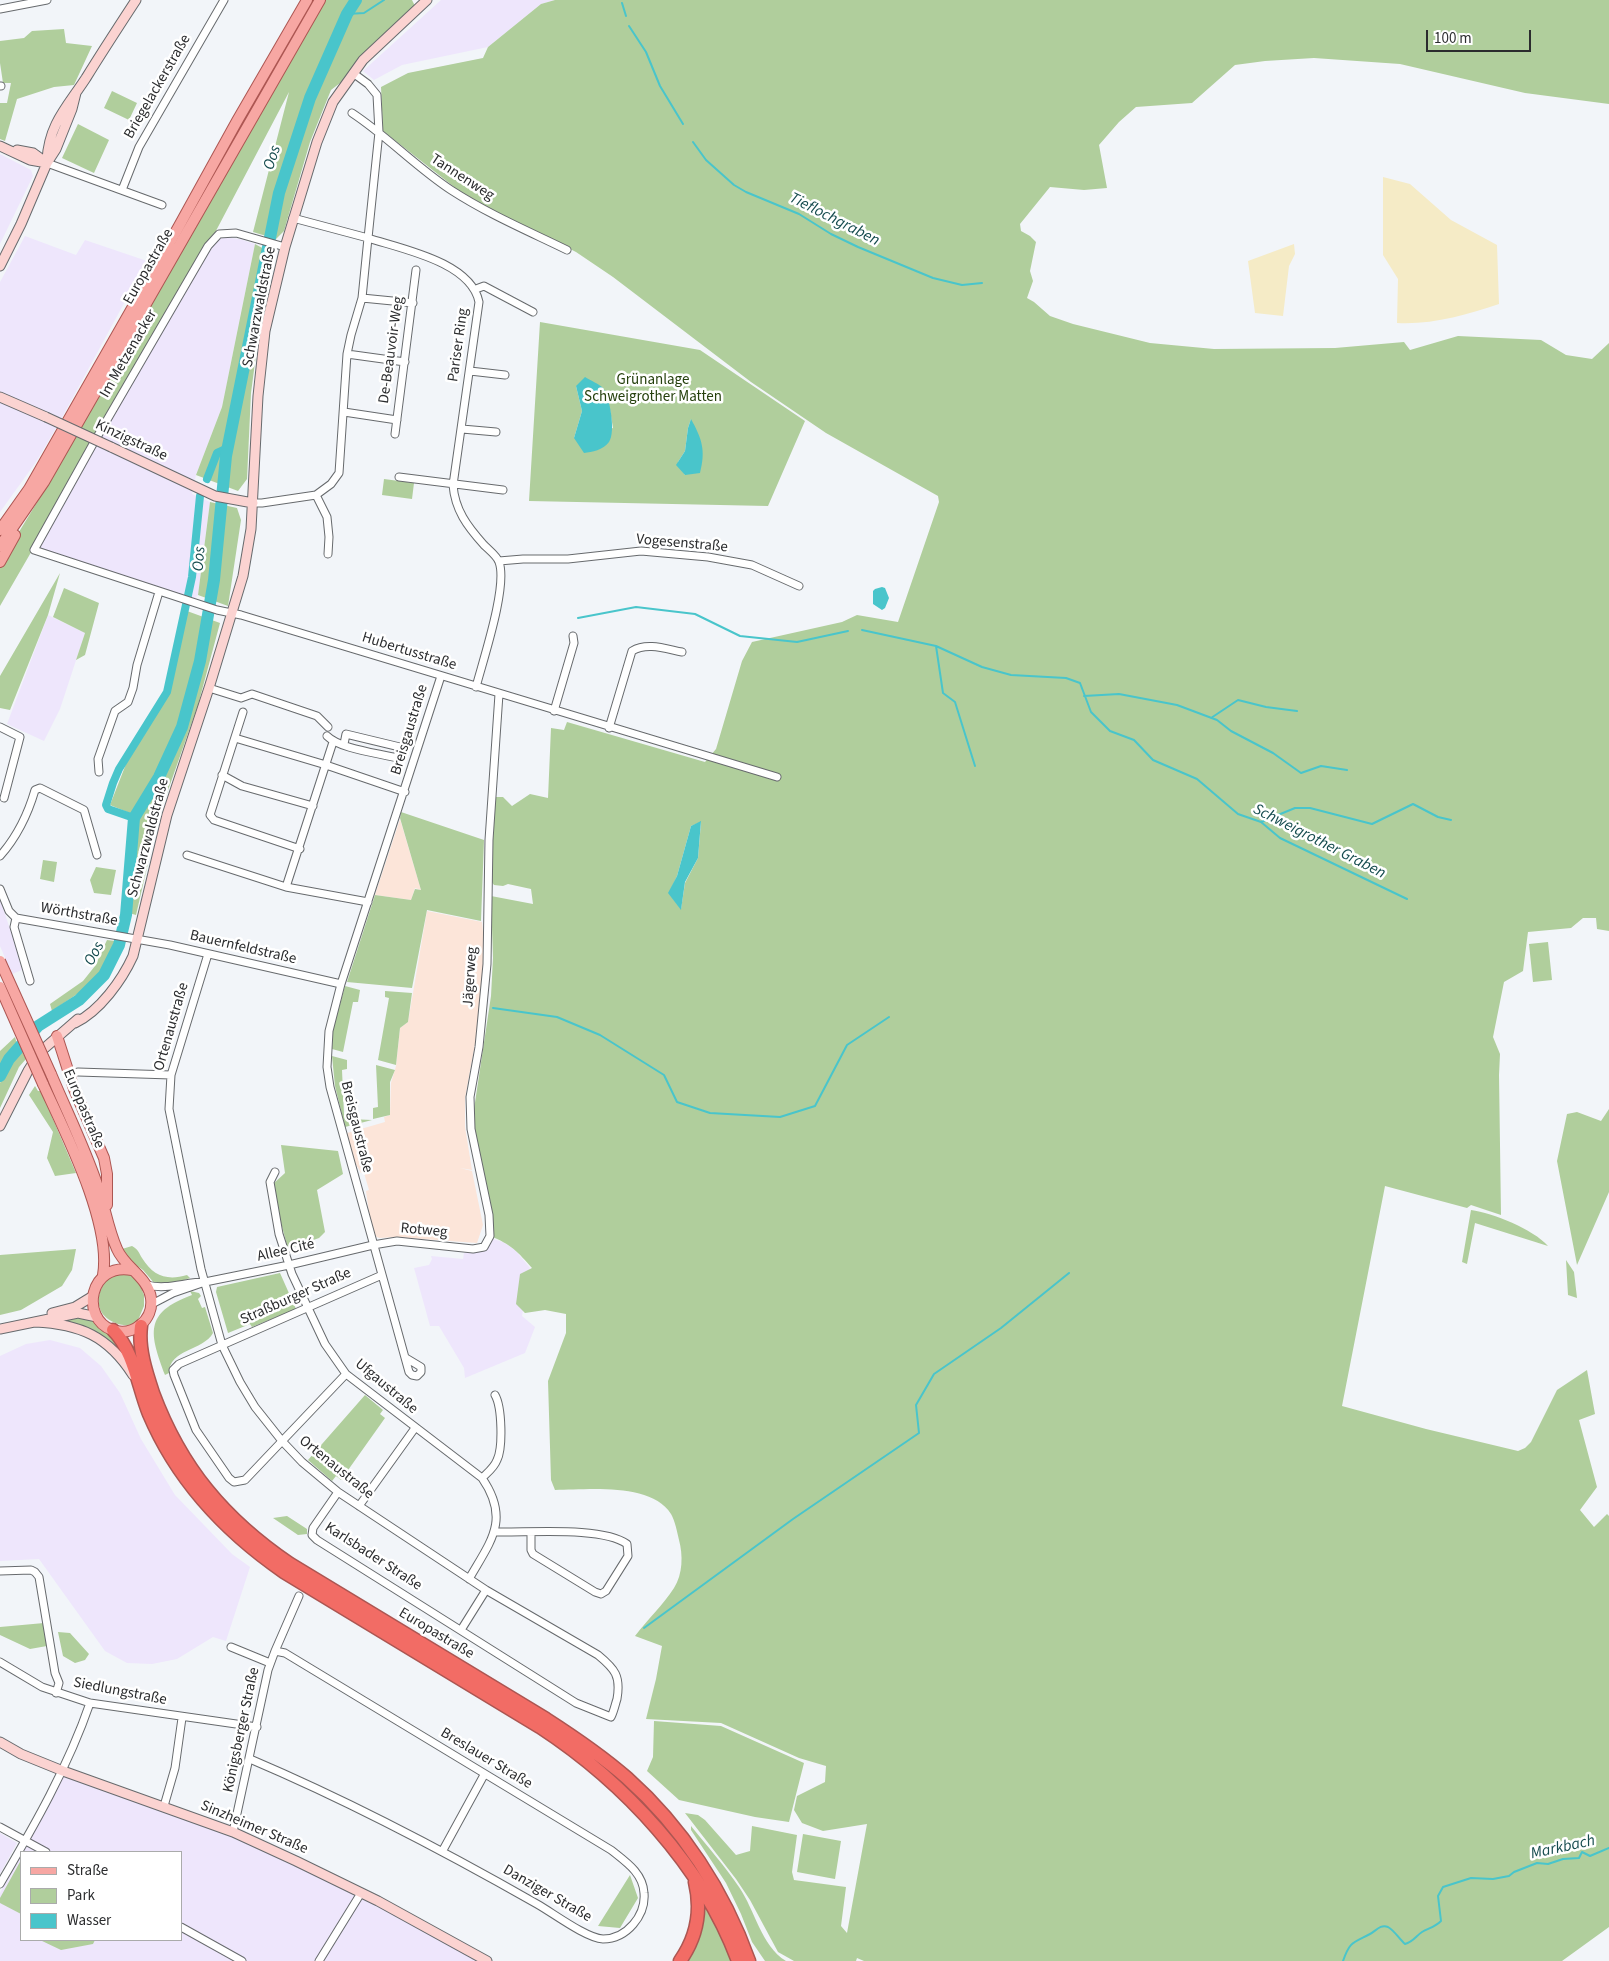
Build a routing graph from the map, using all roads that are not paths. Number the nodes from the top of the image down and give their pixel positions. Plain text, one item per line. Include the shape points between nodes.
1 (47, 0) edge
2 (136, 0) edge
3 (224, 0) edge
4 (307, 0) edge
5 (320, 0) edge
6 (427, 0) edge
7 (0, 9) edge
8 (353, 73) junction
9 (352, 113) dead end
10 (379, 132) junction
11 (2, 147) edge
12 (47, 163) junction
13 (122, 190) junction
14 (162, 205) dead end
15 (293, 218) junction
16 (368, 238) junction
17 (285, 247) junction
18 (567, 250) dead end
19 (0, 266) edge
20 (416, 270) dead end
21 (476, 289) junction
22 (362, 298) junction
23 (413, 303) junction
24 (533, 312) dead end
25 (347, 354) junction
26 (405, 362) junction
27 (470, 371) junction
28 (505, 375) dead end
29 (0, 396) edge
30 (344, 412) junction
31 (397, 420) junction
32 (462, 429) junction
33 (496, 432) dead end
34 (395, 434) dead end
35 (400, 477) dead end
36 (44, 482) junction
37 (453, 485) junction
38 (502, 490) dead end
39 (316, 495) junction
40 (252, 502) junction
41 (16, 509) junction
42 (0, 519) edge
43 (0, 530) edge
44 (0, 546) edge
45 (34, 550) joint
46 (328, 554) dead end
47 (0, 562) edge
48 (499, 562) junction
49 (799, 586) dead end
50 (159, 592) junction
51 (232, 613) junction
52 (573, 636) dead end
53 (682, 652) dead end
54 (441, 676) junction
55 (476, 686) junction
56 (209, 688) junction
57 (499, 694) junction
58 (554, 711) junction
59 (243, 712) dead end
60 (0, 727) edge
61 (328, 727) dead end
62 (610, 728) junction
63 (327, 736) dead end
64 (235, 738) junction
65 (333, 742) junction
66 (344, 744) junction
67 (326, 765) junction
68 (99, 772) dead end
69 (222, 775) junction
70 (777, 777) dead end
71 (405, 792) junction
72 (4, 798) dead end
73 (313, 806) junction
74 (300, 848) junction
75 (96, 855) dead end
76 (187, 855) dead end
77 (0, 856) edge
78 (286, 887) junction
79 (0, 889) edge
80 (368, 902) junction
81 (16, 918) junction
82 (138, 939) junction
83 (208, 954) junction
84 (0, 961) edge
85 (30, 980) dead end
86 (341, 984) junction
87 (0, 987) edge
88 (57, 1036) junction
89 (78, 1072) dead end
90 (171, 1075) junction
91 (0, 1126) edge
92 (275, 1172) dead end
93 (106, 1216) junction
94 (372, 1245) junction
95 (473, 1249) joint
96 (289, 1265) junction
97 (132, 1270) junction
98 (103, 1275) junction
99 (382, 1275) junction
100 (205, 1282) junction
101 (147, 1285) junction
102 (93, 1296) junction
103 (152, 1304) junction
104 (307, 1308) junction
105 (97, 1317) junction
106 (35, 1322) junction
107 (141, 1326) junction
108 (1, 1328) edge
109 (113, 1330) junction
110 (222, 1345) junction
111 (406, 1358) dead end
112 (346, 1374) junction
113 (138, 1383) junction
114 (495, 1395) dead end
115 (415, 1428) junction
116 (282, 1441) junction
117 (482, 1478) junction
118 (338, 1492) junction
119 (358, 1506) junction
120 (495, 1532) junction
121 (531, 1533) junction
122 (0, 1571) edge
123 (469, 1579) junction
124 (486, 1590) junction
125 (300, 1596) dead end
126 (461, 1630) junction
127 (231, 1647) dead end
128 (275, 1651) junction
129 (0, 1662) edge
130 (270, 1663) junction
131 (56, 1693) junction
132 (90, 1704) junction
133 (611, 1717) joint
134 (182, 1718) junction
135 (257, 1727) junction
136 (0, 1742) edge
137 (250, 1759) junction
138 (63, 1771) junction
139 (484, 1775) junction
140 (164, 1806) junction
141 (0, 1826) edge
142 (233, 1832) junction
143 (26, 1841) junction
144 (443, 1850) junction
145 (44, 1851) edge
146 (692, 1873) junction
147 (0, 1884) edge
148 (361, 1893) junction
149 (637, 1919) joint
150 (182, 1928) edge
151 (746, 1959) edge
152 (242, 1961) edge
153 (319, 1961) edge
154 (487, 1961) edge
155 (680, 1961) edge

1 - 7 street
2 - 12 street via 62,110 48,146
3 - 13 street, Briegelackerstraße via 139,147
4 - 41 main road, Europastraße
5 - 36 main road, Europastraße
6 - 8 street, Schwarzwaldstraße via 370,52
8 - 10 street via 377,95
8 - 15 street, Schwarzwaldstraße via 324,122
9 - 10 street, Tannenweg
10 - 16 street
10 - 18 street, Tannenweg via 450,190
11 - 12 street via 30,160
12 - 13 street
12 - 19 street
13 - 14 street
15 - 16 street, Pariser Ring
15 - 17 street, Schwarzwaldstraße
16 - 21 street, Pariser Ring via 452,268
16 - 22 street
17 - 40 street, Schwarzwaldstraße via 265,331
17 - 45 street, Im Metzenacker via 236,233 219,234 208,246
20 - 23 street, De-Beauvoir-Weg
21 - 24 street via 484,286
21 - 27 street, Pariser Ring via 479,302
22 - 23 street
22 - 25 street
23 - 26 street, De-Beauvoir-Weg
25 - 26 street
25 - 30 street
26 - 31 street, De-Beauvoir-Weg
27 - 28 street
27 - 32 street, Pariser Ring
29 - 40 street, Kinzigstraße, bridge via 215,496
30 - 31 street
30 - 39 street via 339,474
31 - 34 street, De-Beauvoir-Weg
32 - 33 street
32 - 37 street, Pariser Ring
35 - 37 street
36 - 44 main road, Europastraße
36 - 47 main road
37 - 38 street
37 - 48 street, Pariser Ring via 454,500 462,516
39 - 40 street
39 - 46 street via 326,517
40 - 51 street, Schwarzwaldstraße via 247,558
41 - 42 main road
41 - 43 main road, Europastraße
45 - 50 street, Hubertusstraße
48 - 49 street, Vogesenstraße via 650,552 752,565
48 - 55 street via 500,585 494,619
50 - 51 street, Hubertusstraße
50 - 68 street via 133,688 128,702 115,711 98,759
51 - 54 street, Hubertusstraße
51 - 56 street, Schwarzwaldstraße
52 - 58 street via 574,643
53 - 62 street via 648,646 632,651
54 - 55 street, Hubertusstraße
54 - 71 street, Breisgaustraße
55 - 57 street, Hubertusstraße
56 - 61 street via 241,698 252,694 317,716
56 - 82 street, Schwarzwaldstraße via 159,844
57 - 58 street, Hubertusstraße
57 - 95 street, Jägerweg via 491,791 488,964 470,1097 470,1129 489,1215 490,1236 484,1247
58 - 62 street, Hubertusstraße
59 - 64 street
60 - 72 street via 20,736
62 - 70 street, Hubertusstraße
63 - 65 street
64 - 67 street, Breisgaustraße
64 - 69 street
65 - 66 street, Breisgaustraße
65 - 67 street
66 - 66 street, Breisgaustraße via 397,758 400,747 346,734
67 - 71 street, Breisgaustraße
67 - 73 street
69 - 73 street via 242,786
69 - 74 street via 210,815 214,820
71 - 80 street, Breisgaustraße
73 - 74 street
74 - 78 street
75 - 77 street via 84,810 40,788 35,790 9,846
76 - 78 street
78 - 80 street
79 - 81 street via 9,911
80 - 86 street, Breisgaustraße
81 - 82 street, Wörthstraße
81 - 85 street via 14,927
82 - 83 street, Bauernfeldstraße
82 - 88 street, Schwarzwaldstraße via 128,967 109,992
83 - 86 street, Bauernfeldstraße
83 - 90 street, Ortenaustraße
84 - 93 main road, Europastraße, bridge via 85,1152
86 - 94 street, Breisgaustraße via 329,1031 327,1067 335,1109
87 - 98 main road, Europastraße, bridge via 78,1162 94,1207 104,1253
88 - 91 street, Schwarzwaldstraße via 40,1052
88 - 93 main road via 77,1095 104,1158
89 - 90 street
90 - 100 street, Ortenaustraße via 168,1109
92 - 96 street, Ufgaustraße via 270,1182 272,1200
93 - 97 main road, Europastraße via 121,1256
94 - 95 street, Rotweg via 414,1242
94 - 96 street, Allee Cité
94 - 99 street, Breisgaustraße
96 - 100 street, Allee Cité
96 - 104 street, Ufgaustraße
97 - 98 main road via 113,1270
97 - 101 main road
98 - 102 main road
99 - 104 street, Straßburger Straße
99 - 111 street, Breisgaustraße
100 - 101 street, Allee Cité via 163,1288
100 - 103 street, Allee Cité
100 - 110 street, Ortenaustraße
101 - 103 main road
102 - 105 main road
102 - 108 street via 75,1307
103 - 107 main road
104 - 110 street, Straßburger Straße
104 - 112 street, Ufgaustraße via 325,1344
105 - 106 street via 78,1313
105 - 109 main road
106 - 108 street
106 - 113 street via 71,1326 88,1332 118,1354
107 - 109 main road via 128,1331
107 - 151 highway, Europastraße via 145,1367 167,1426 192,1470 226,1512 290,1564 546,1718 625,1776 660,1811 690,1848 716,1889
109 - 113 highway, Europastraße via 124,1345
110 - 116 street, Ortenaustraße via 255,1407
110 - 116 street, Straßburger Straße via 179,1364 174,1370 196,1430 234,1482 245,1480
112 - 115 street, Ufgaustraße
112 - 116 street
113 - 146 highway, Europastraße via 157,1431 174,1461 205,1503 232,1531 284,1572 559,1739 632,1803
114 - 117 street via 500,1403 500,1453
115 - 117 street, Ufgaustraße
115 - 119 street
116 - 118 street, Ortenaustraße
117 - 120 street, Ufgaustraße via 494,1504
118 - 119 street, Ortenaustraße
118 - 126 street, Karlsbader Straße via 313,1528 312,1535
119 - 123 street, Ortenaustraße
120 - 121 street
120 - 123 street
121 - 121 street via 587,1532 622,1540 627,1544 628,1556 601,1594 533,1554
122 - 131 street via 31,1570 39,1577 55,1673 60,1683
123 - 124 street, Ortenaustraße
124 - 126 street
124 - 133 street, Ortenaustraße via 611,1665 619,1686
125 - 128 street, Königsberger Straße
126 - 133 street, Karlsbader Straße via 576,1703
127 - 130 street, Königsberger Straße
128 - 130 street, Königsberger Straße
128 - 139 street, Breslauer Straße via 285,1653
129 - 131 street, Siedlungstraße
130 - 135 street, Königsberger Straße
131 - 132 street, Siedlungstraße
132 - 134 street, Siedlungstraße
132 - 138 street
134 - 135 street, Siedlungstraße
134 - 140 street, Siedlungstraße via 175,1768
135 - 137 street, Königsberger Straße
136 - 138 street, Sinzheimer Straße
137 - 142 street, Königsberger Straße
137 - 144 street, Danziger Straße
138 - 140 street, Sinzheimer Straße
138 - 143 street
139 - 144 street
139 - 149 street, Breslauer Straße via 581,1831 630,1865 643,1882 643,1911
140 - 142 street, Sinzheimer Straße
141 - 143 street
142 - 148 street, Sinzheimer Straße
143 - 145 street
143 - 147 street
144 - 149 street, Danziger Straße via 577,1929 600,1938 617,1936
146 - 151 highway, Europastraße
146 - 155 highway via 698,1916 694,1936
148 - 153 street
148 - 154 street, Sinzheimer Straße
150 - 152 street

